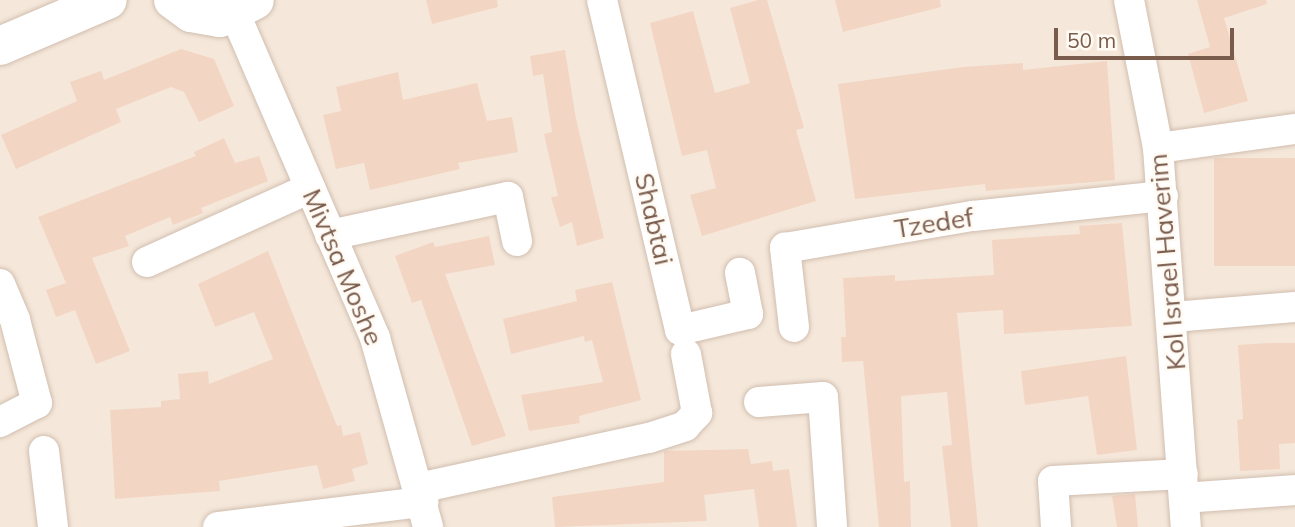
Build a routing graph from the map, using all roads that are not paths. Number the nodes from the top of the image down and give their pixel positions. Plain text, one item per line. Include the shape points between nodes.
1 (108, 0) edge
2 (173, 0) edge
3 (602, 0) edge
4 (1129, 0) edge
5 (245, 7) edge
6 (0, 46) edge
7 (1295, 129) edge
8 (1158, 148) junction
9 (310, 188) junction
10 (1163, 196) junction
11 (330, 235) junction
12 (517, 242) dead end
13 (147, 262) dead end
14 (740, 273) dead end
15 (0, 284) edge
16 (1295, 307) edge
17 (1172, 317) junction
18 (793, 327) dead end
19 (686, 354) dead end
20 (759, 402) dead end
21 (0, 422) edge
22 (44, 451) dead end
23 (1295, 490) edge
24 (1185, 500) edge
25 (423, 506) edge
26 (53, 527) edge
27 (218, 527) edge
28 (832, 527) edge
29 (1056, 527) edge

1 - 6 street
2 - 5 street via 205,17
3 - 14 street, Shabtai via 680,330 748,314
4 - 8 street, Kol Israel Haverim
5 - 9 street, Mivtsa Moshe
7 - 8 street
8 - 10 street, Kol Israel Haverim
9 - 11 street, Mivtsa Moshe
9 - 13 street
10 - 17 street, Kol Israel Haverim
10 - 18 street, Tzedef via 973,216 785,248
11 - 12 street via 508,197
11 - 25 street, Mivtsa Moshe via 375,338
15 - 21 street via 15,320 37,403
16 - 17 street
17 - 24 street, Kol Israel Haverim
19 - 25 street via 696,413 685,426
20 - 28 street via 823,397
22 - 26 street
23 - 24 street
24 - 29 street via 1053,481
25 - 27 street

